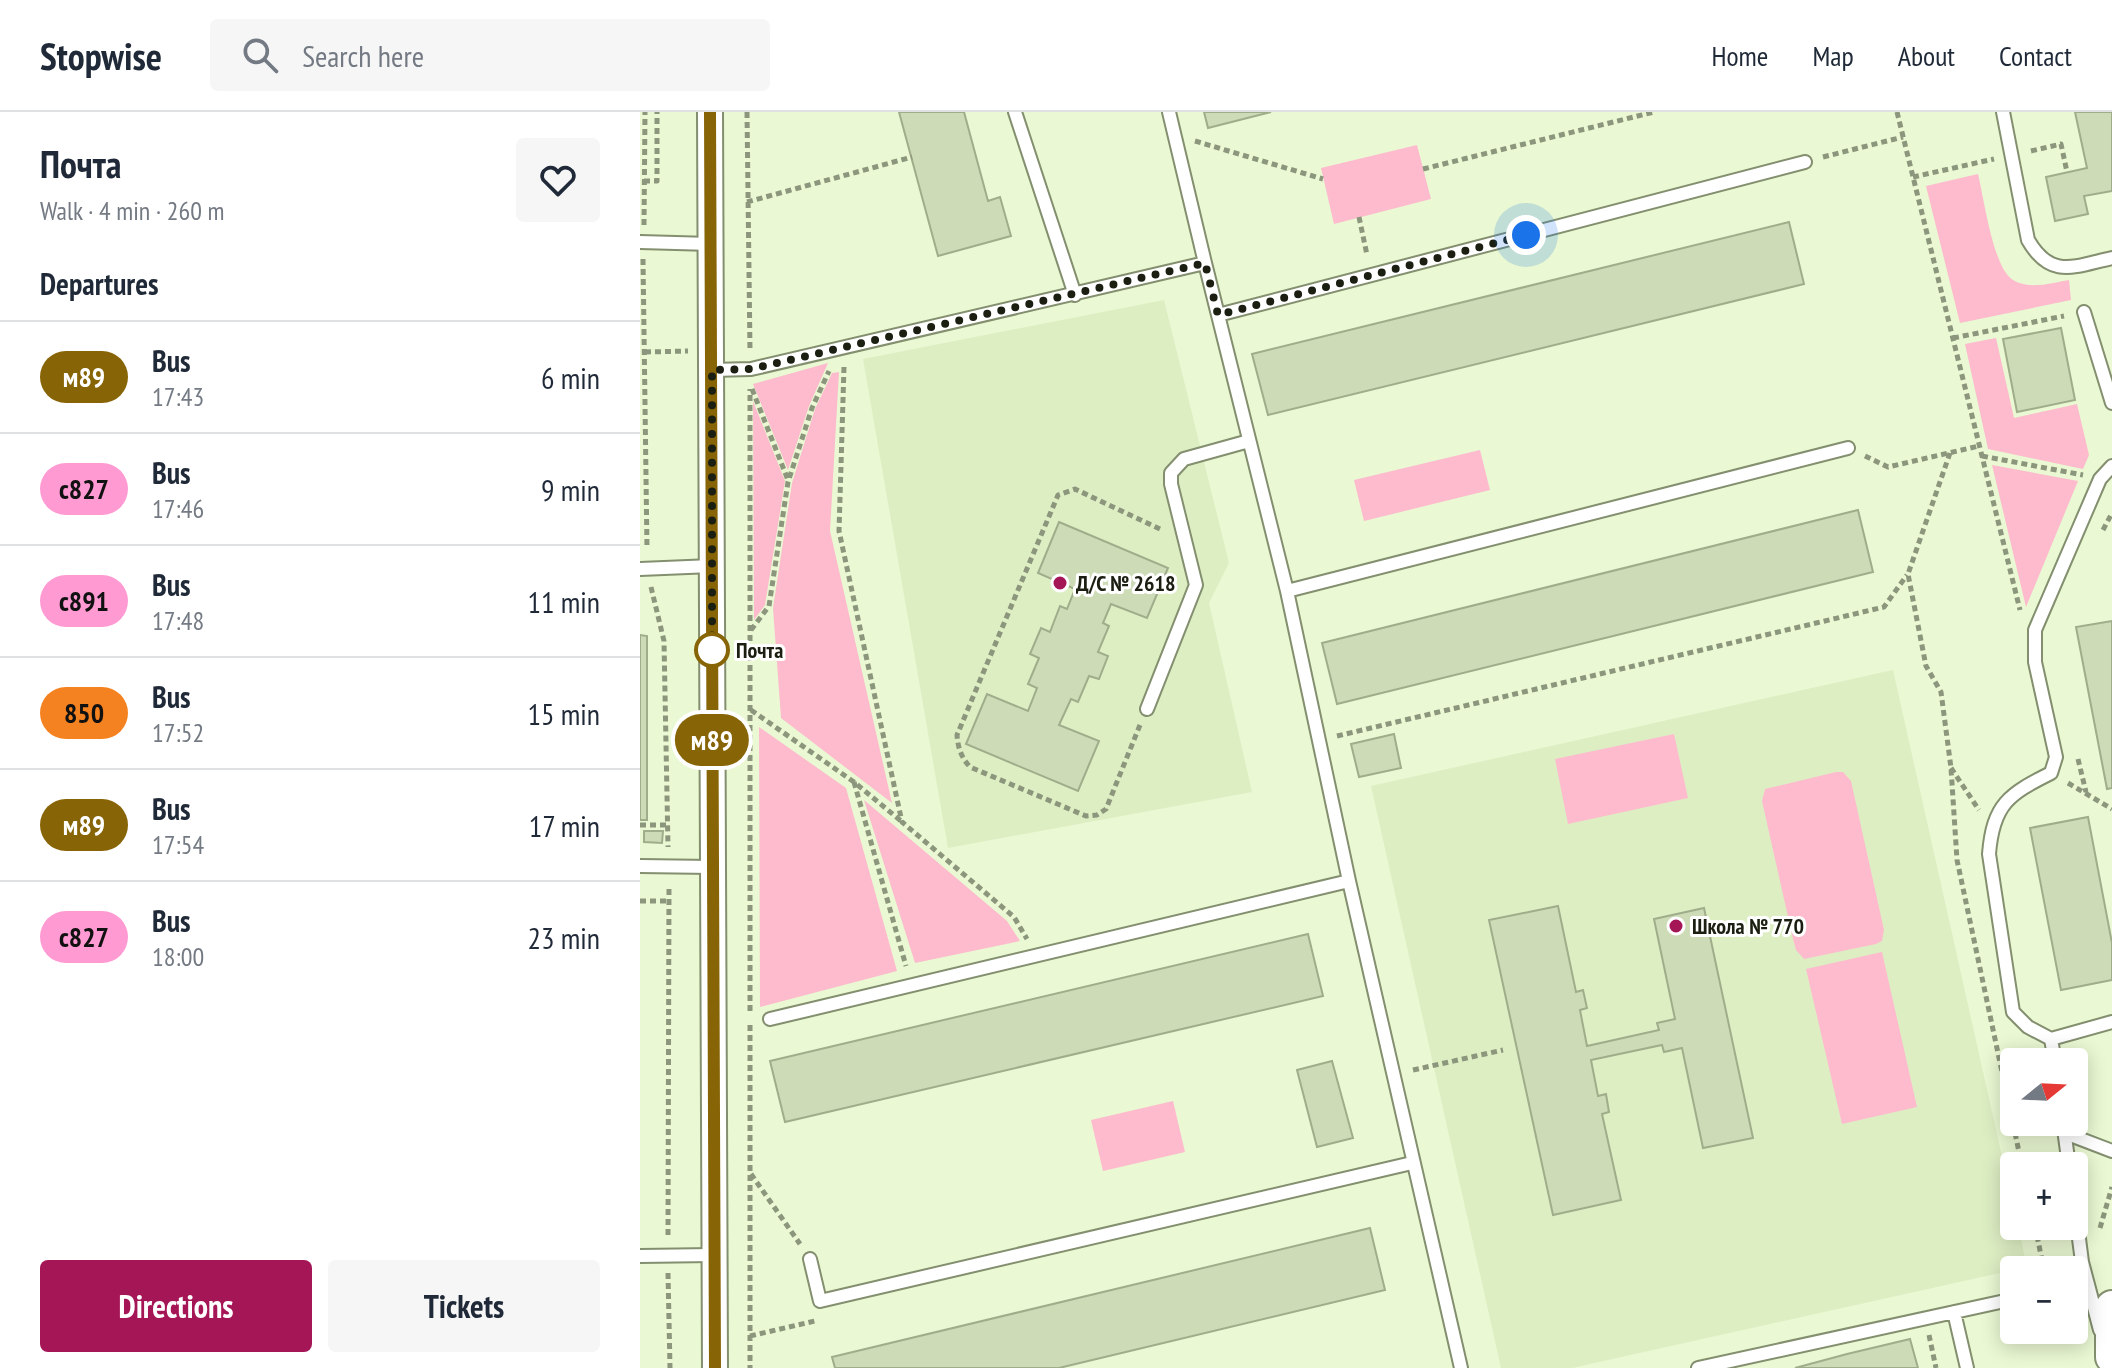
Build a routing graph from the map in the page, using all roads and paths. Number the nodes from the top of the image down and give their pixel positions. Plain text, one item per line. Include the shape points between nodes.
1 (645, 112) edge
2 (657, 112) edge
3 (710, 112) edge
4 (747, 112) edge
5 (1015, 112) edge
6 (1169, 112) edge
7 (1654, 112) edge
8 (1897, 112) edge
9 (2003, 112) edge
10 (1175, 135) junction
11 (1903, 137) junction
12 (912, 157) dead end
13 (1805, 162) joint
14 (1973, 163) dead end
15 (1423, 169) dead end
16 (1913, 177) junction
17 (1323, 179) dead end
18 (644, 181) junction
19 (747, 202) junction
20 (1359, 217) dead end
21 (642, 242) edge
22 (711, 244) junction
23 (2112, 258) edge
24 (1205, 263) junction
25 (1371, 275) junction
26 (1075, 295) junction
27 (2084, 312) joint
28 (1218, 315) junction
29 (1953, 338) junction
30 (842, 347) junction
31 (751, 369) junction
32 (712, 370) junction
33 (2109, 381) edge
34 (2112, 403) edge
35 (1249, 441) junction
36 (1979, 446) junction
37 (1848, 448) joint
38 (1950, 453) junction
39 (1982, 456) junction
40 (2112, 466) edge
41 (2081, 475) dead end
42 (788, 482) junction
43 (2112, 513) edge
44 (2099, 538) dead end
45 (1184, 540) junction
46 (712, 566) junction
47 (644, 569) edge
48 (1908, 574) junction
49 (1287, 591) junction
50 (2023, 622) dead end
51 (750, 631) junction
52 (1147, 709) joint
53 (750, 710) junction
54 (1336, 736) dead end
55 (2076, 751) dead end
56 (1951, 768) junction
57 (2051, 773) junction
58 (854, 782) junction
59 (2067, 782) junction
60 (2053, 787) dead end
61 (2087, 794) junction
62 (2112, 809) edge
63 (902, 822) junction
64 (640, 825) edge
65 (668, 825) junction
66 (1991, 828) junction
67 (640, 866) edge
68 (669, 866) junction
69 (712, 867) junction
70 (1349, 881) junction
71 (640, 901) edge
72 (669, 901) junction
73 (1014, 917) dead end
74 (903, 953) dead end
75 (770, 1019) dead end
76 (2112, 1022) edge
77 (2051, 1039) junction
78 (2053, 1048) edge
79 (1503, 1050) dead end
80 (1413, 1070) dead end
81 (2081, 1136) edge
82 (2112, 1151) edge
83 (2019, 1152) edge
84 (1412, 1163) junction
85 (750, 1173) junction
86 (798, 1241) dead end
87 (668, 1255) junction
88 (713, 1255) junction
89 (640, 1256) edge
90 (810, 1259) dead end
91 (2000, 1302) edge
92 (2088, 1305) edge
93 (2112, 1307) edge
94 (1954, 1312) junction
95 (1925, 1319) junction
96 (2112, 1357) edge
97 (670, 1368) edge
98 (715, 1368) edge
99 (750, 1368) edge
100 (1461, 1368) edge
101 (1698, 1368) edge
102 (1936, 1368) edge
103 (1967, 1368) edge
104 (2110, 1368) edge

1 - 18 path
2 - 18 path via 657,181
3 - 22 street
4 - 19 path
5 - 26 lane
6 - 10 lane
7 - 15 path
8 - 11 path
9 - 23 lane via 2028,240 2037,255 2061,268
10 - 17 path
10 - 24 lane
11 - 13 path
11 - 16 path
12 - 19 path
13 - 25 lane
14 - 16 path
16 - 29 path
18 - 21 path
19 - 31 path
20 - 25 path
21 - 22 lane
21 - 47 path
22 - 32 street
24 - 26 lane
24 - 28 lane
25 - 28 lane
26 - 30 lane
27 - 29 path
27 - 33 lane
28 - 35 lane
29 - 36 path
30 - 31 lane
30 - 42 path via 812,408
30 - 63 path via 839,531
31 - 32 lane
32 - 46 street
33 - 34 lane
35 - 45 lane via 1176,465 1171,484
35 - 49 lane
36 - 38 path
36 - 39 path
37 - 38 path via 1888,467
37 - 49 lane
38 - 48 path
39 - 41 path
39 - 50 path
40 - 57 lane via 2100,479 2035,630 2035,662 2056,757
42 - 51 path via 769,606
42 - 51 path via 750,385
43 - 44 path
45 - 52 lane via 1196,585
45 - 52 path via 1075,489 1058,495 957,735 958,745 970,767 1086,816 1097,815 1106,809
46 - 47 lane
46 - 69 street
47 - 65 path via 664,641
48 - 54 path via 1884,607
48 - 56 path via 1926,666 1941,692
49 - 70 lane
51 - 53 path
53 - 58 path
53 - 85 path
55 - 61 path
56 - 66 path
56 - 83 path via 1957,860
57 - 59 path
57 - 66 lane via 2002,804
58 - 63 path
58 - 74 path
59 - 60 path
59 - 61 path
61 - 62 path
63 - 73 path
64 - 65 path
65 - 68 path
66 - 77 lane via 1989,854 2013,1012
67 - 68 lane
68 - 69 lane
68 - 72 path
69 - 88 street
70 - 75 lane
70 - 84 lane
71 - 72 path
72 - 87 path
76 - 77 lane
77 - 78 lane
79 - 80 path
81 - 82 lane
84 - 90 lane via 820,1301
84 - 100 lane
85 - 86 path
85 - 99 path
87 - 88 lane
87 - 89 lane
87 - 97 path
88 - 98 street
91 - 94 lane
92 - 104 lane
93 - 96 main road
94 - 95 lane
94 - 103 lane
95 - 101 lane
95 - 102 path

